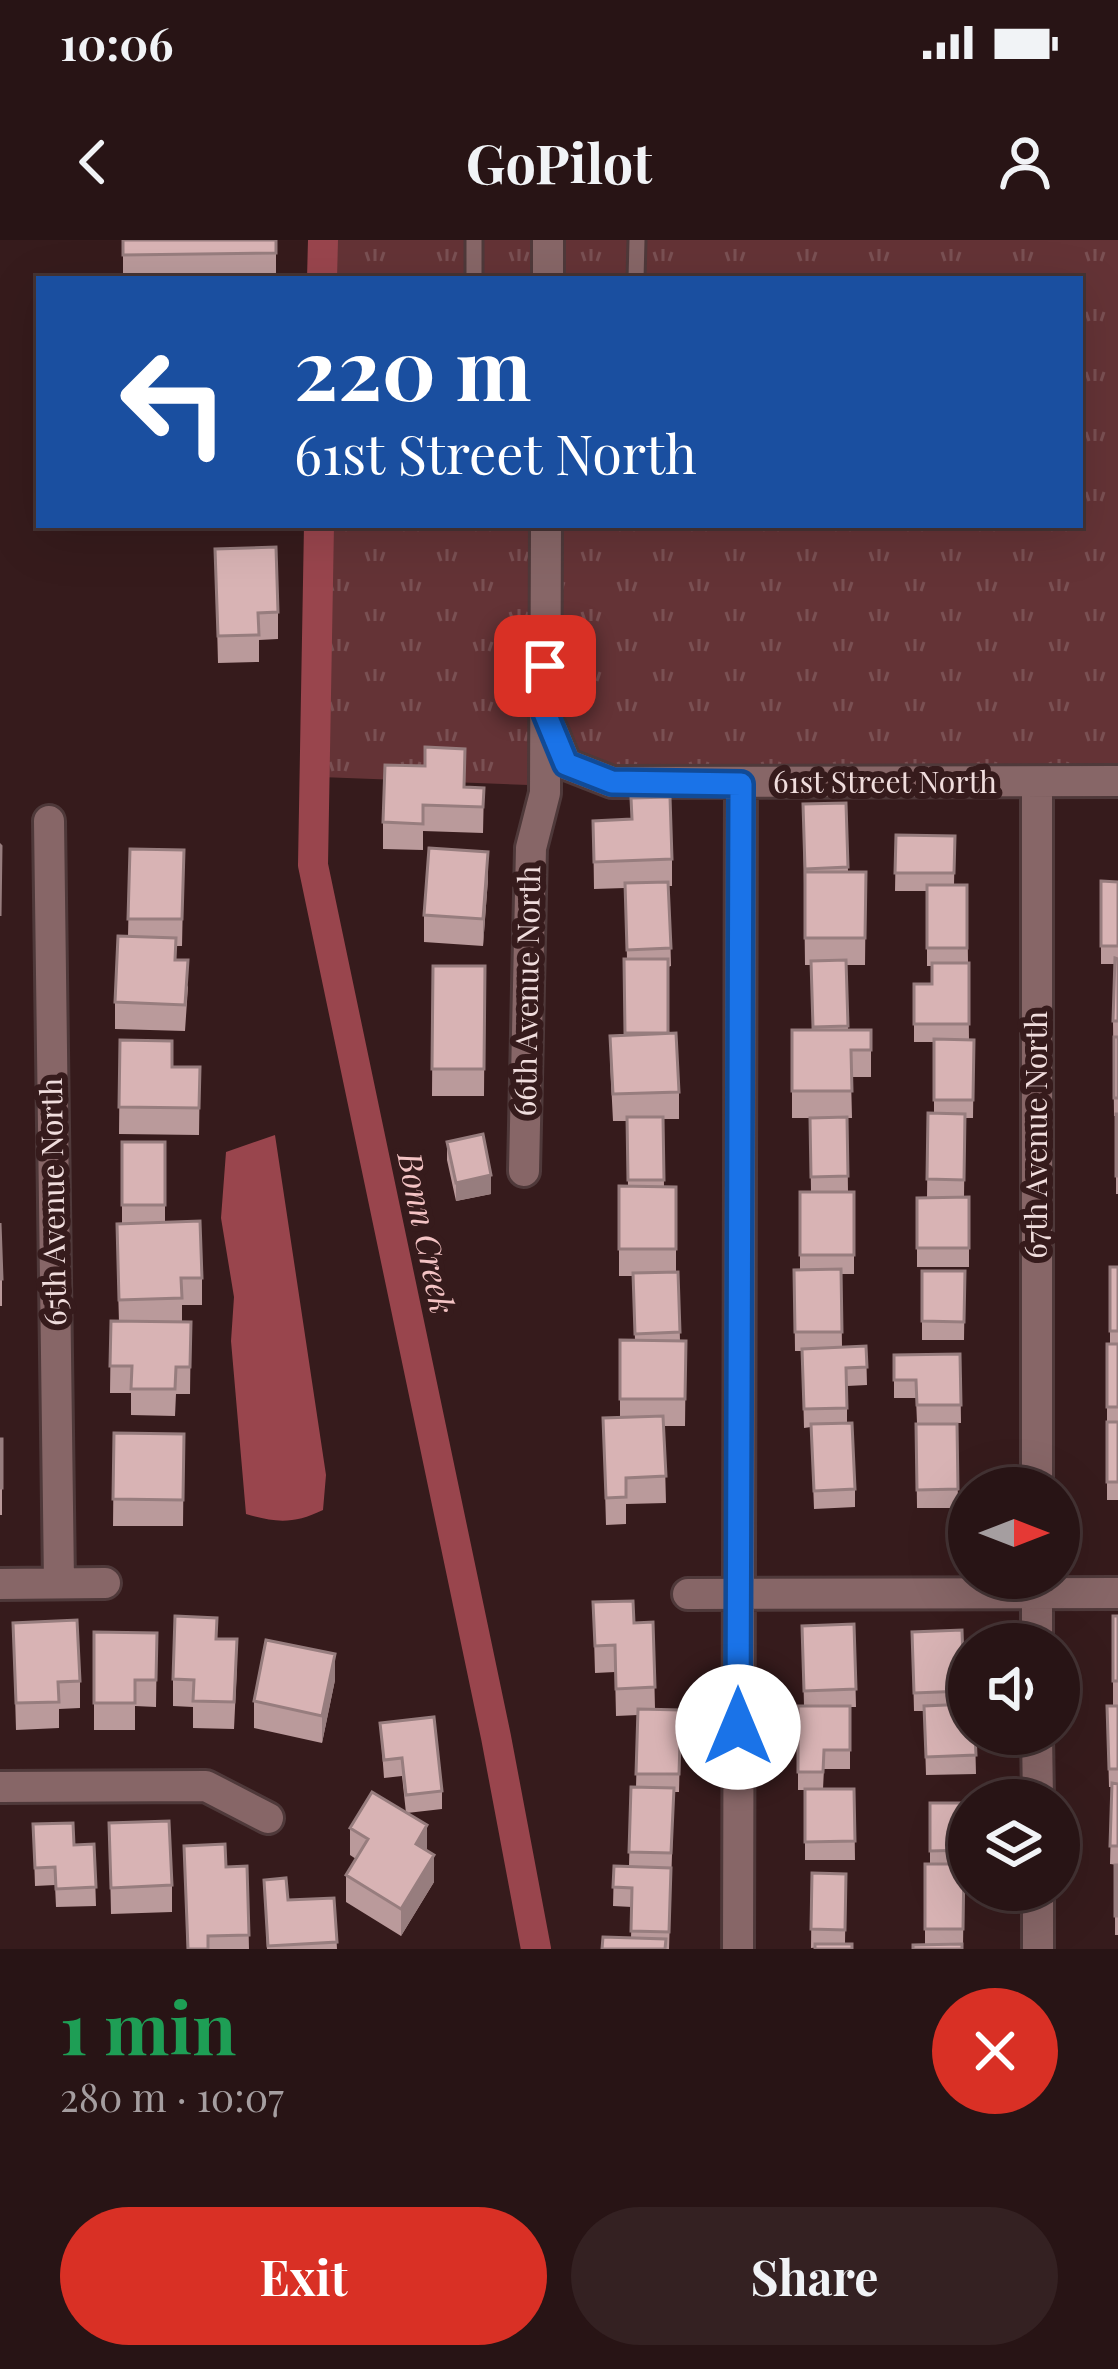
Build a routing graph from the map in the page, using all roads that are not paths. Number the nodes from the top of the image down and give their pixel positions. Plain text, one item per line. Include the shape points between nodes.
1 (474, 240) edge
2 (548, 240) edge
3 (637, 240) edge
4 (474, 276) edge
5 (548, 276) edge
6 (636, 276) edge
7 (546, 528) edge
8 (545, 713) junction
9 (1118, 781) edge
10 (1037, 782) junction
11 (741, 784) junction
12 (49, 821) dead end
13 (524, 1171) dead end
14 (1036, 1467) edge
15 (58, 1583) junction
16 (105, 1583) dead end
17 (0, 1584) edge
18 (948, 1588) edge
19 (1080, 1590) edge
20 (1118, 1593) edge
21 (688, 1594) dead end
22 (738, 1594) junction
23 (0, 1787) edge
24 (268, 1818) dead end
25 (1038, 1911) edge
26 (737, 1949) edge
27 (1038, 1949) edge

1 - 4 lane
2 - 5 street
3 - 6 lane
7 - 8 street, 66th Avenue North
8 - 11 street, 61st Street North via 566,764 612,782
8 - 13 street, 66th Avenue North via 545,793 531,848
9 - 10 street, 61st Street North
10 - 11 street, 61st Street North
10 - 14 street, 67th Avenue North
11 - 22 street
12 - 15 street, 65th Avenue North
15 - 16 street
15 - 17 street
18 - 22 street
19 - 20 street
21 - 22 street
22 - 26 street
23 - 24 street via 206,1786
25 - 27 street

